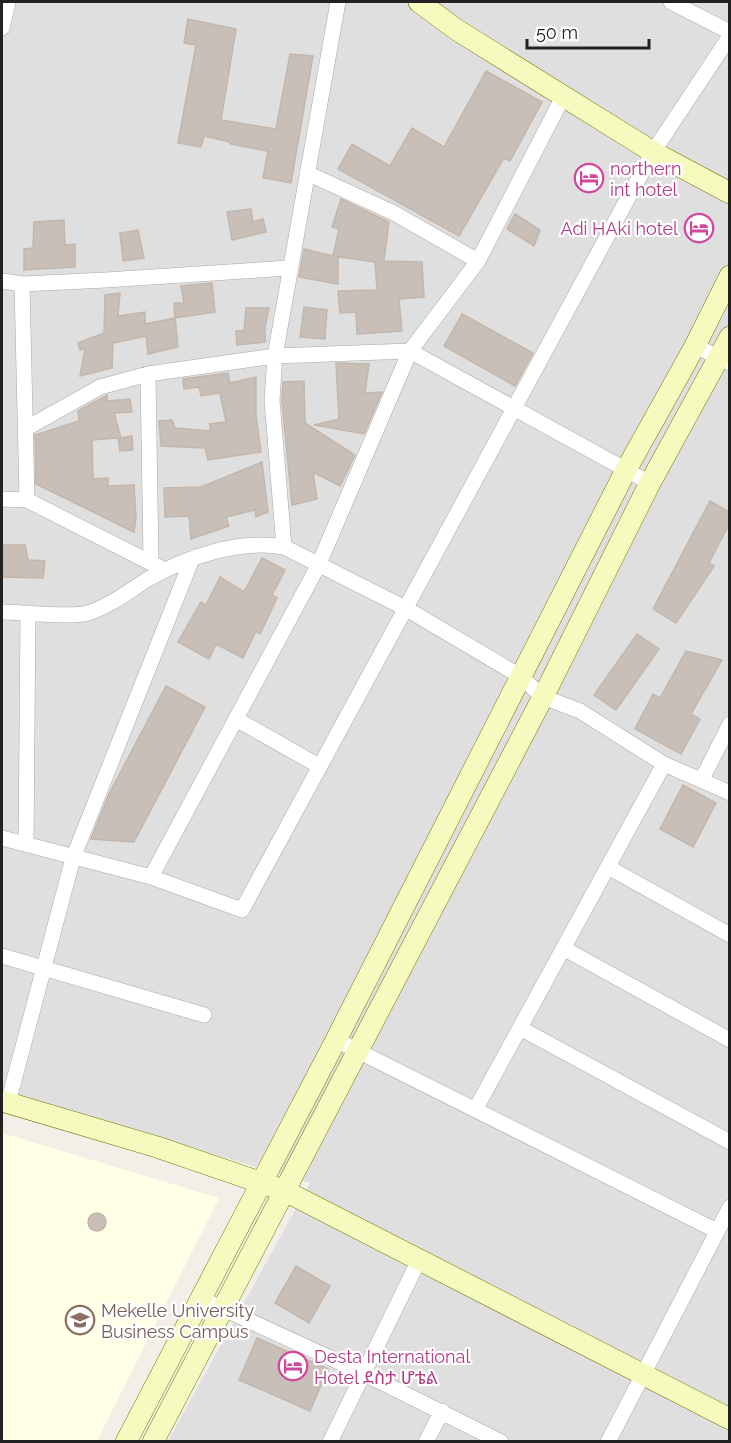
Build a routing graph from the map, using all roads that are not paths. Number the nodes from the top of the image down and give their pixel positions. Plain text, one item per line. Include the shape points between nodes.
1 (8, 2) edge
2 (338, 2) edge
3 (419, 2) edge
4 (671, 2) edge
5 (2, 28) edge
6 (729, 34) edge
7 (564, 95) junction
8 (653, 152) junction
9 (307, 173) junction
10 (729, 193) edge
11 (478, 261) junction
12 (289, 268) junction
13 (729, 276) edge
14 (2, 281) edge
15 (22, 284) junction
16 (729, 337) edge
17 (695, 346) junction
18 (411, 351) junction
19 (275, 356) junction
20 (724, 360) edge
21 (148, 374) junction
22 (514, 408) junction
23 (27, 428) junction
24 (626, 470) junction
25 (650, 483) junction
26 (2, 500) edge
27 (27, 500) junction
28 (284, 547) junction
29 (192, 559) junction
30 (157, 566) junction
31 (318, 566) junction
32 (405, 608) junction
33 (2, 612) edge
34 (28, 613) junction
35 (520, 676) junction
36 (543, 697) junction
37 (236, 719) junction
38 (729, 724) edge
39 (664, 764) junction
40 (320, 766) junction
41 (702, 779) junction
42 (729, 793) edge
43 (439, 836) junction
44 (2, 838) edge
45 (26, 844) junction
46 (463, 850) junction
47 (73, 858) junction
48 (608, 867) junction
49 (152, 877) junction
50 (729, 935) edge
51 (563, 948) junction
52 (2, 956) edge
53 (46, 968) junction
54 (204, 1015) dead end
55 (520, 1028) junction
56 (336, 1040) junction
57 (729, 1040) edge
58 (357, 1050) junction
59 (5, 1102) edge
60 (476, 1110) junction
61 (729, 1143) edge
62 (260, 1183) junction
63 (283, 1190) junction
64 (729, 1207) edge
65 (717, 1232) junction
66 (419, 1260) junction
67 (202, 1299) junction
68 (222, 1310) junction
69 (365, 1374) junction
70 (642, 1375) junction
71 (442, 1411) junction
72 (729, 1419) edge
73 (126, 1442) edge
74 (153, 1442) edge
75 (330, 1442) edge
76 (426, 1442) edge
77 (501, 1442) edge
78 (608, 1442) edge

1 - 5 street
2 - 9 street
3 - 7 street via 457,30
4 - 6 street
6 - 8 street
7 - 8 street
7 - 11 street
8 - 10 street
8 - 22 street
9 - 11 street via 394,213
9 - 12 street
11 - 18 street
12 - 15 street
12 - 19 street
13 - 17 street
14 - 15 street
15 - 23 street
16 - 20 street
17 - 20 street
17 - 24 street
18 - 19 street
18 - 22 street
18 - 31 street
19 - 21 street
19 - 28 street via 272,400
20 - 25 street
21 - 23 street via 100,387
21 - 30 street
22 - 24 street
22 - 32 street
23 - 27 street
24 - 25 street
24 - 35 street
25 - 36 street
26 - 27 street
27 - 30 street
28 - 29 street via 265,543
28 - 31 street
29 - 30 street
29 - 47 street
30 - 34 street via 86,614
31 - 32 street
31 - 37 street
32 - 35 street
32 - 40 street
33 - 34 street
34 - 45 street
35 - 36 street
35 - 43 street
36 - 39 street via 580,711
36 - 46 street
37 - 40 street
37 - 49 street
38 - 41 street
39 - 41 street
39 - 48 street
40 - 49 street via 242,910
41 - 42 street
43 - 46 street
43 - 56 street
44 - 45 street
45 - 47 street
46 - 58 street
47 - 49 street
47 - 53 street
48 - 50 street
48 - 51 street
51 - 55 street
51 - 57 street
52 - 53 street
53 - 54 street
53 - 59 street
55 - 60 street
55 - 61 street
56 - 58 street
56 - 62 street
58 - 60 street
58 - 63 street
59 - 62 street via 157,1147
60 - 65 street
62 - 63 street
62 - 67 street
63 - 66 street
63 - 68 street
64 - 65 street
65 - 70 street
66 - 69 street
66 - 70 street
67 - 68 street
67 - 73 street
68 - 69 street
68 - 74 street
69 - 71 street
69 - 75 street
70 - 72 street
70 - 78 street
71 - 76 street
71 - 77 street

